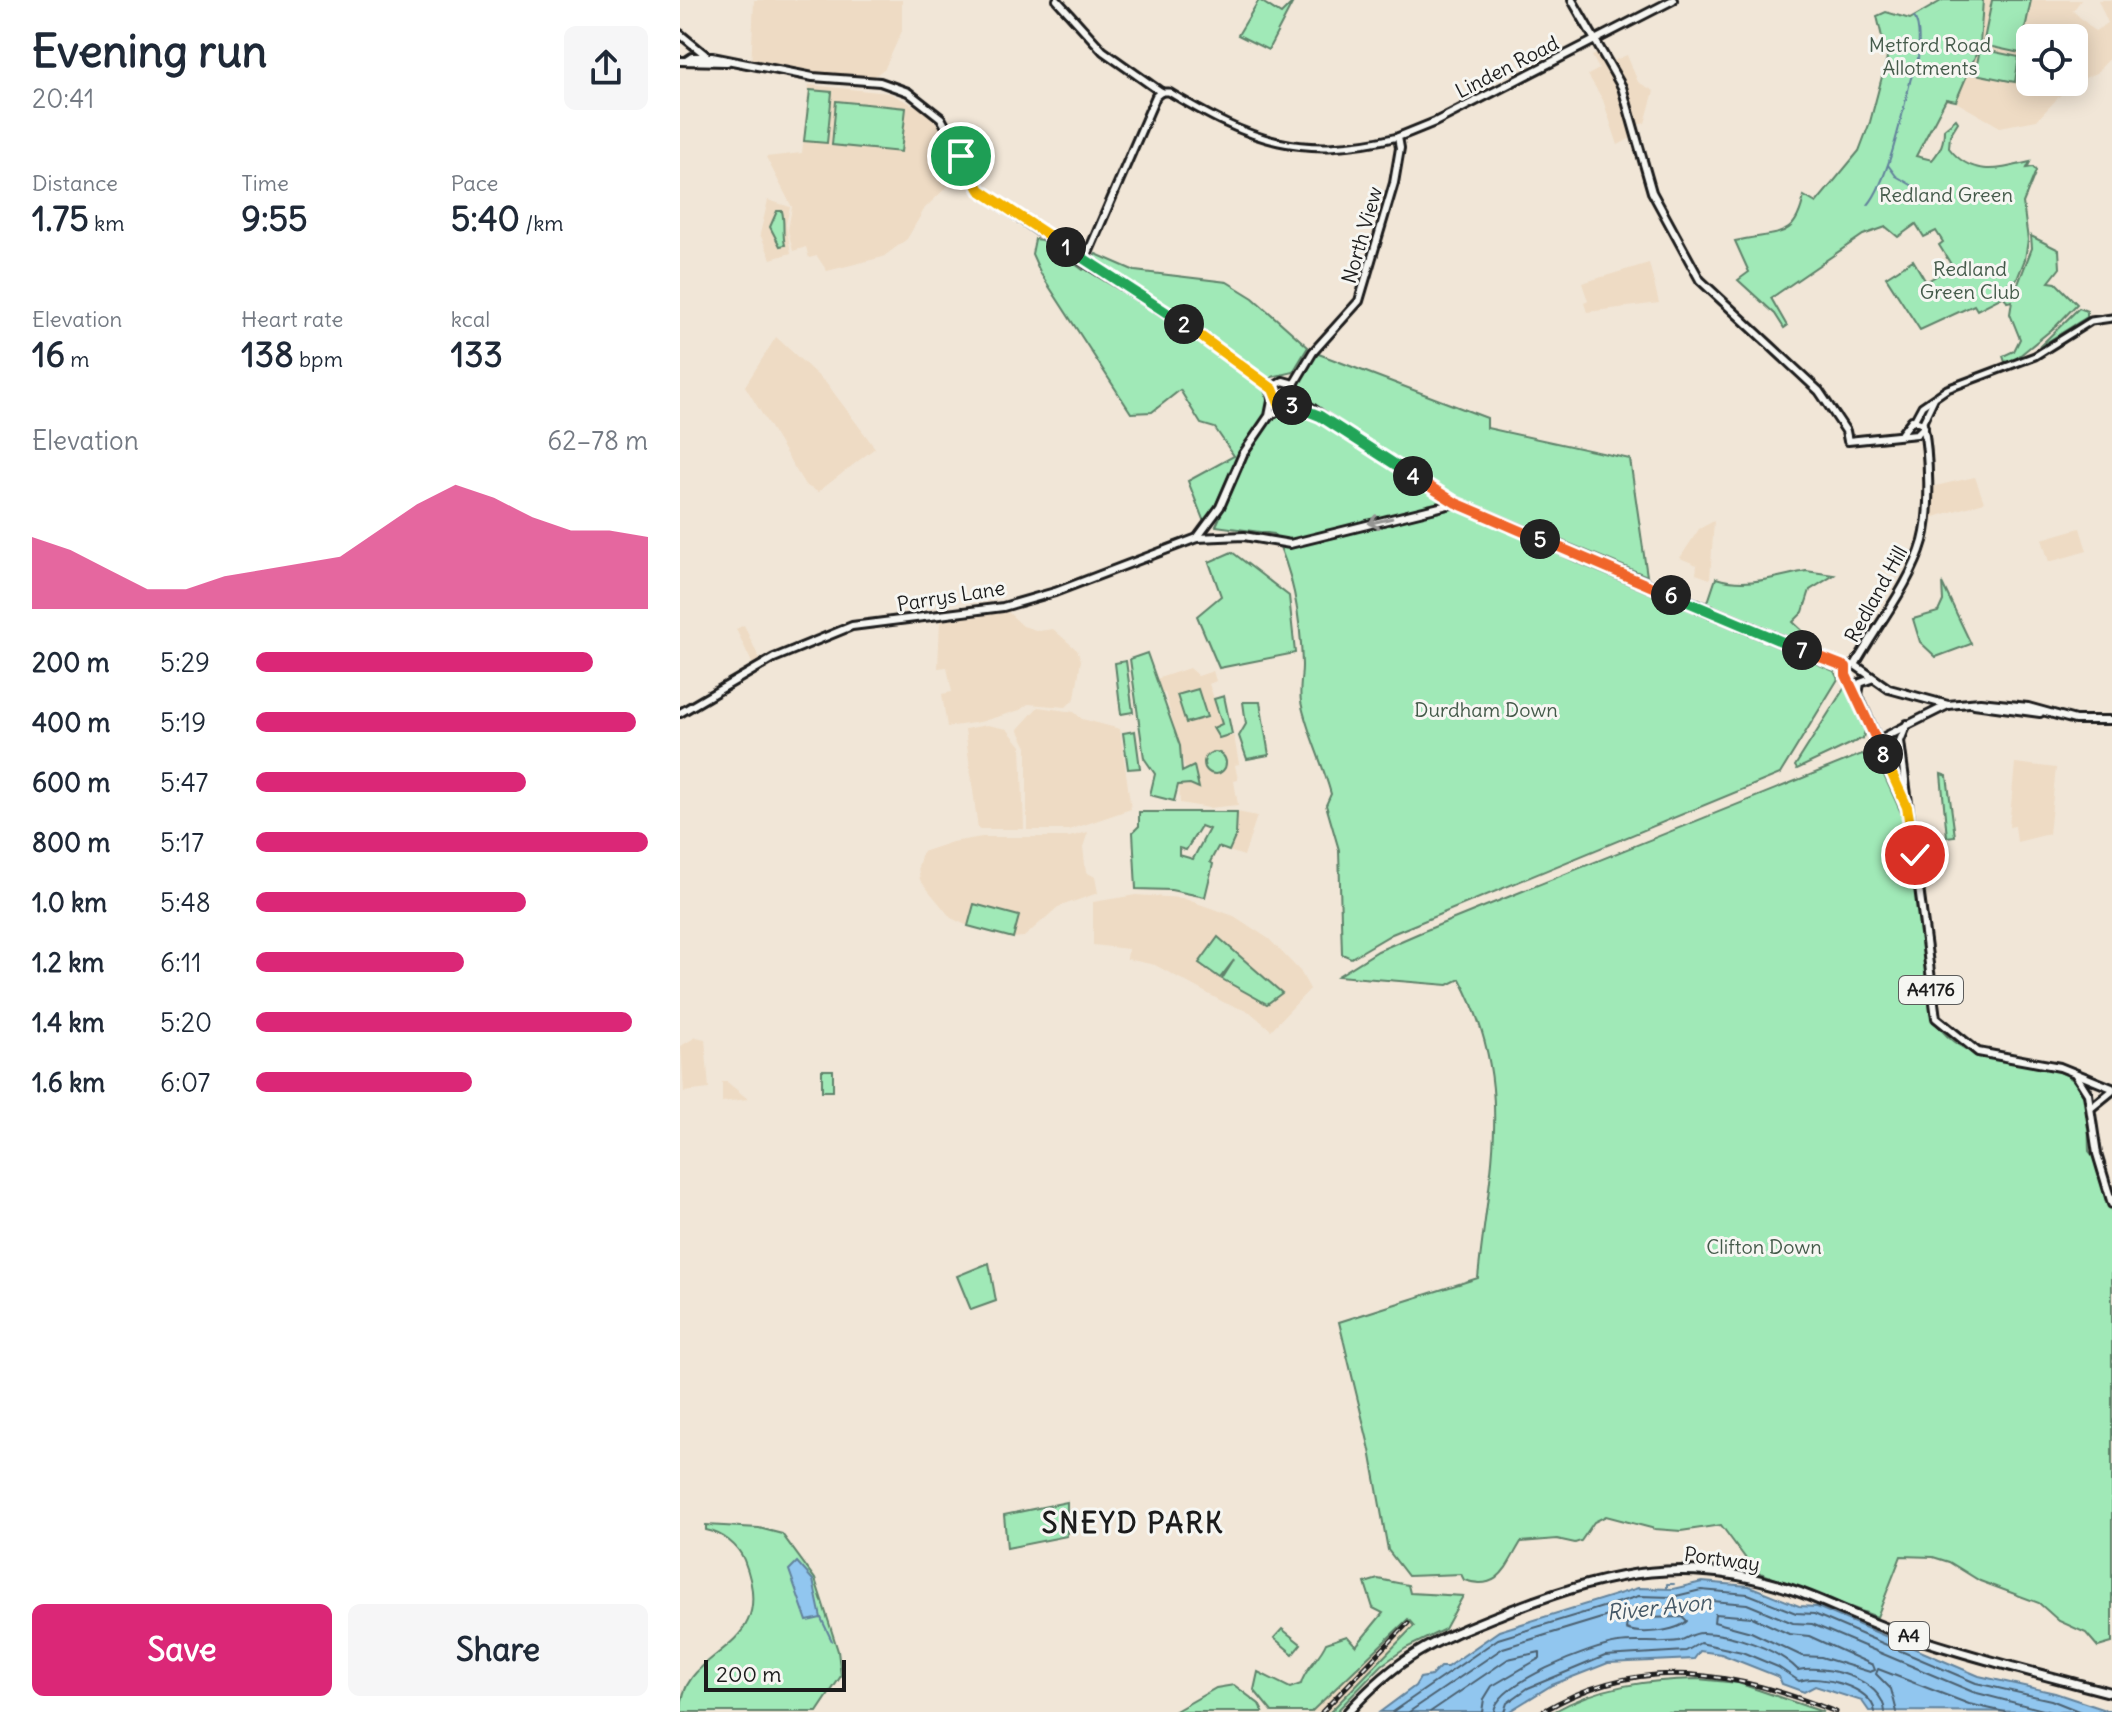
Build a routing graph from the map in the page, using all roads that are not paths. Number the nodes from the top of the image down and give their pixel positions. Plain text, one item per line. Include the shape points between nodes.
1 (1057, 0) edge
2 (1572, 0) edge
3 (1673, 0) edge
4 (680, 34) edge
5 (1594, 40) junction
6 (692, 43) junction
7 (708, 57) junction
8 (683, 61) edge
9 (727, 62) junction
10 (1161, 92) junction
11 (1398, 137) junction
12 (1083, 259) junction
13 (2112, 318) edge
14 (1292, 382) junction
15 (1275, 387) junction
16 (1274, 400) junction
17 (1296, 400) junction
18 (1284, 406) junction
19 (1269, 416) junction
20 (1917, 427) junction
21 (1448, 499) junction
22 (1456, 503) junction
23 (1444, 507) junction
24 (1197, 538) junction
25 (1850, 666) junction
26 (1872, 679) junction
27 (1858, 695) junction
28 (1925, 700) junction
29 (1948, 705) junction
30 (680, 713) edge
31 (1923, 716) junction
32 (2112, 720) edge
33 (1907, 724) junction
34 (1878, 740) junction
35 (1907, 807) junction
36 (2076, 1075) junction
37 (2112, 1090) edge
38 (2091, 1108) junction
39 (2112, 1204) edge
40 (2112, 1693) edge
41 (1348, 1712) edge

1 - 10 main road via 1103,51
2 - 5 main road
3 - 5 main road, Linden Road
4 - 6 main road
5 - 11 main road, Linden Road
5 - 20 main road via 1622,87 1652,192 1700,280 1819,391 1848,441 1899,435
6 - 7 main road
6 - 8 main road
7 - 8 main road
7 - 9 main road
8 - 9 main road
9 - 12 main road via 880,82 926,104 949,129 984,191
10 - 11 street via 1224,125 1290,145 1338,148
10 - 12 main road
11 - 14 main road, North View via 1394,183 1359,301
12 - 15 main road
13 - 20 street via 2091,321 2035,356 1937,395
14 - 15 main road
14 - 17 main road
15 - 16 main road
16 - 18 main road
16 - 19 main road
17 - 18 main road
17 - 21 main road
18 - 19 main road
19 - 24 main road
20 - 25 main road, Redland Hill via 1926,443 1925,535 1908,575
21 - 22 main road
21 - 23 main road
22 - 23 main road, Parrys Lane
22 - 25 main road
23 -> 24 main road, Parrys Lane via 1290,544 1244,536
24 - 30 main road, Parrys Lane via 1003,607 851,628 774,658
25 - 26 main road
25 - 27 main road via 1846,675
26 - 27 main road via 1860,683
26 - 28 main road
27 - 34 main road
28 - 29 main road
28 - 31 main road via 1928,709
29 - 31 main road
29 - 32 main road via 2003,702 2075,720
31 - 33 main road
33 - 34 main road
33 - 35 main road, A4176 via 1900,741
34 - 35 main road, A4176
35 - 36 main road, A4176 via 1936,1018 1978,1052 2060,1067
36 - 37 main road
36 - 38 main road
37 - 38 main road
38 - 39 main road
40 - 41 highway, Portway / A4 via 1896,1632 1755,1578 1709,1569 1669,1569 1589,1582 1436,1640 1391,1669

